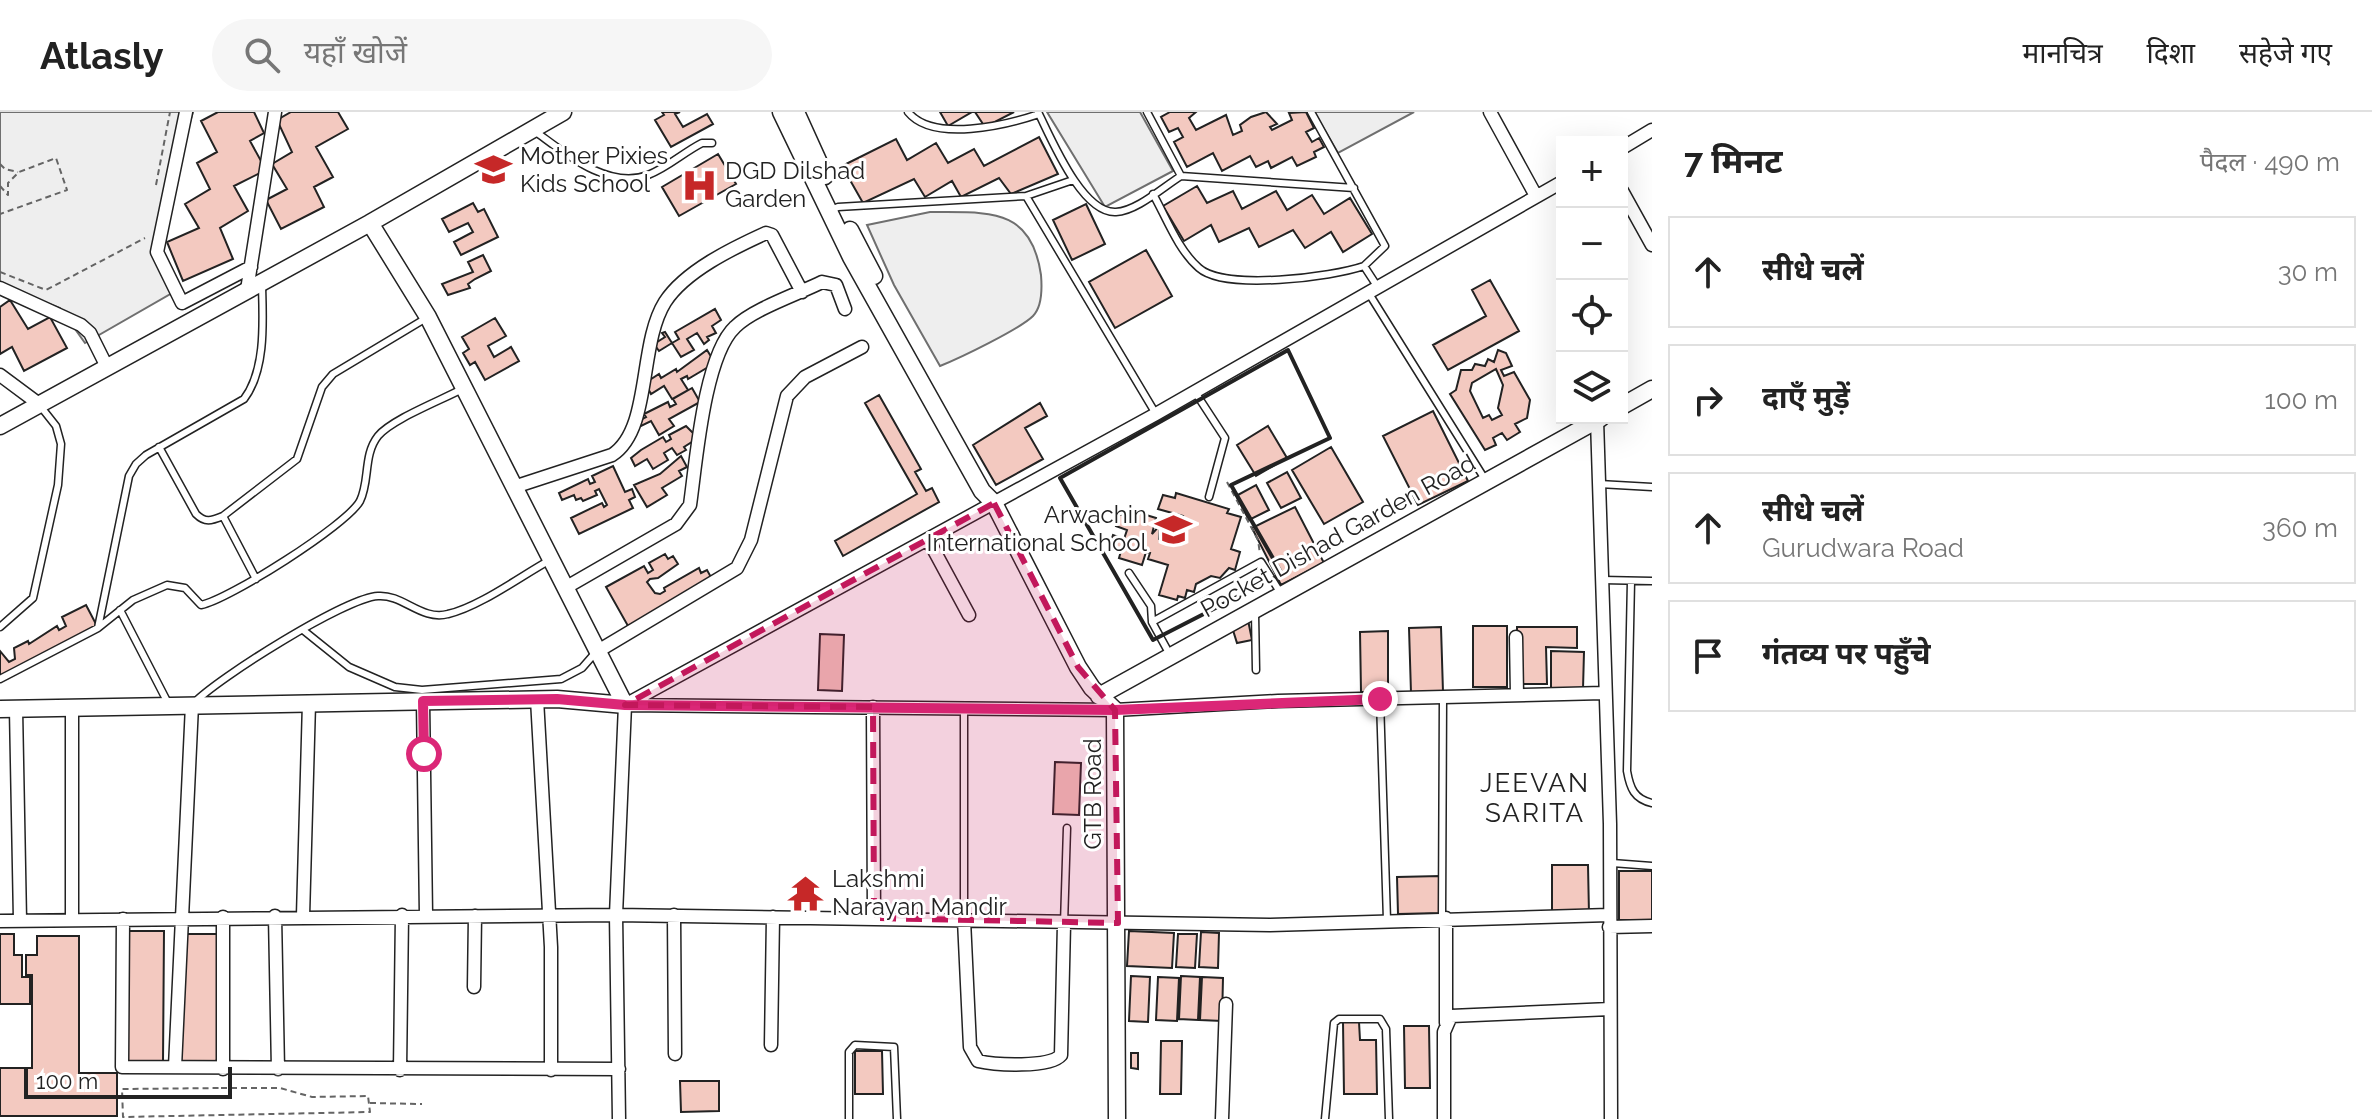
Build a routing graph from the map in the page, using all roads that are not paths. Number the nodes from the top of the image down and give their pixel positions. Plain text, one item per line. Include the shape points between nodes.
1 (186, 112) edge
2 (275, 112) edge
3 (563, 112) edge
4 (781, 112) edge
5 (796, 112) edge
6 (908, 112) edge
7 (1147, 112) edge
8 (1311, 112) edge
9 (1490, 112) edge
10 (1038, 113) edge
11 (533, 129) junction
12 (1652, 130) edge
13 (712, 143) dead end
14 (1628, 144) edge
15 (1181, 176) junction
16 (1073, 180) junction
17 (1556, 185) edge
18 (1354, 188) junction
19 (1153, 194) junction
20 (1026, 196) junction
21 (1536, 196) junction
22 (1628, 202) edge
23 (834, 209) junction
24 (370, 223) junction
25 (1652, 245) edge
26 (1364, 266) junction
27 (251, 267) junction
28 (255, 286) junction
29 (0, 288) edge
30 (1373, 289) junction
31 (802, 292) junction
32 (845, 309) dead end
33 (428, 317) junction
34 (862, 347) dead end
35 (107, 367) junction
36 (0, 375) edge
37 (464, 388) junction
38 (1652, 389) edge
39 (1195, 392) junction
40 (1628, 403) edge
41 (39, 404) junction
42 (1156, 414) junction
43 (1590, 424) edge
44 (1599, 424) edge
45 (1, 429) edge
46 (159, 447) junction
47 (1486, 481) junction
48 (1599, 484) junction
49 (514, 487) junction
50 (1652, 487) edge
51 (1209, 497) dead end
52 (994, 503) junction
53 (223, 516) junction
54 (929, 541) junction
55 (551, 559) junction
56 (1129, 573) dead end
57 (256, 579) junction
58 (1602, 580) junction
59 (1631, 581) junction
60 (1652, 581) edge
61 (565, 588) junction
62 (1282, 595) junction
63 (120, 610) junction
64 (1255, 610) junction
65 (969, 615) dead end
66 (1152, 622) junction
67 (0, 627) edge
68 (98, 628) junction
69 (303, 630) junction
70 (1516, 637) dead end
71 (598, 651) junction
72 (1171, 657) junction
73 (1256, 670) dead end
74 (0, 679) edge
75 (1603, 693) junction
76 (1517, 695) junction
77 (1099, 696) junction
78 (1443, 697) junction
79 (537, 699) junction
80 (1380, 699) junction
81 (423, 701) junction
82 (309, 703) junction
83 (192, 705) junction
84 (625, 705) junction
85 (169, 706) junction
86 (873, 707) junction
87 (72, 708) junction
88 (964, 708) junction
89 (8, 709) edge
90 (1115, 710) junction
91 (1652, 803) edge
92 (1067, 828) dead end
93 (1610, 863) junction
94 (1652, 866) edge
95 (402, 915) junction
96 (426, 915) junction
97 (616, 915) junction
98 (674, 915) junction
99 (275, 916) junction
100 (303, 916) junction
101 (475, 916) junction
102 (223, 917) junction
103 (773, 917) junction
104 (180, 918) junction
105 (550, 918) junction
106 (874, 918) junction
107 (1444, 918) junction
108 (123, 919) junction
109 (20, 920) junction
110 (72, 920) junction
111 (964, 920) junction
112 (1387, 920) junction
113 (0, 921) edge
114 (1609, 921) junction
115 (1118, 923) junction
116 (1064, 924) junction
117 (1652, 926) edge
118 (474, 987) dead end
119 (1226, 1004) dead end
120 (1610, 1009) junction
121 (1446, 1023) junction
122 (771, 1045) dead end
123 (675, 1054) dead end
124 (175, 1067) junction
125 (223, 1069) junction
126 (278, 1069) junction
127 (619, 1069) junction
128 (400, 1070) junction
129 (551, 1070) junction
130 (619, 1119) edge
131 (849, 1119) edge
132 (897, 1119) edge
133 (1117, 1119) edge
134 (1222, 1119) edge
135 (1325, 1119) edge
136 (1389, 1119) edge
137 (1444, 1119) edge
138 (1611, 1119) edge

1 - 27 street via 157,252 182,303
2 - 27 street
3 - 11 street
4 - 23 street, GTB Road
5 - 23 street, GTB Road
6 - 10 lane via 916,120 972,130 1003,127
7 - 15 lane
8 - 18 lane
9 - 21 street
10 - 16 lane
11 - 13 lane via 588,167 621,176 648,175 702,143
11 - 24 street
12 - 14 street
15 - 18 lane
15 - 19 lane
16 - 19 lane via 1101,209 1114,213
16 - 20 lane
17 - 21 street
18 - 26 lane via 1385,246
19 - 26 lane via 1190,260 1202,271 1269,281 1337,276
20 - 23 lane
20 - 42 lane
21 - 30 street
22 - 25 street
23 - 52 street, GTB Road via 992,487
24 - 28 street
24 - 33 street
26 - 30 lane
27 - 28 street
28 - 35 street
28 - 46 lane via 262,331 250,392
29 - 35 street via 81,325
30 - 39 street
30 - 47 lane
31 - 32 street via 829,281 836,285
31 - 49 street via 772,235 766,233 688,278 658,317 635,429 625,447
31 - 61 street via 737,325 727,336 703,409 690,505 683,516
33 - 37 street
33 - 53 lane via 333,374 322,387 297,459
34 - 71 street via 805,377 787,396 751,540 737,568
35 - 41 street
36 - 41 street
37 - 49 street
37 - 57 lane via 386,429 371,448 363,492 350,513
38 - 40 street
39 - 42 street
39 - 51 lane via 1225,438
41 - 45 street
41 - 67 lane via 56,426 61,444 58,485 33,598
42 - 52 street
43 - 47 street, Pocket Dishad Garden Road
44 - 48 street
46 - 53 lane via 196,514 211,521
46 - 68 lane via 129,476
47 - 62 street, Pocket Dishad Garden Road
48 - 50 lane
48 - 58 street
49 - 55 street
52 - 54 street
52 - 77 street, GTB Road via 1078,667
53 - 57 lane
54 - 65 street
54 - 84 street
55 - 61 street
55 - 69 lane via 450,614 421,613 380,595
56 - 66 lane via 1151,606
57 - 63 lane via 201,605 185,588 167,585
58 - 59 lane
58 - 75 street
59 - 60 lane
59 - 91 lane via 1627,771 1629,788
61 - 71 street
62 - 64 street, Pocket Dishad Garden Road
62 - 66 lane via 1261,562
63 - 68 lane
63 - 85 lane
64 - 72 street, Pocket Dishad Garden Road
64 - 73 lane
66 - 72 lane
68 - 74 lane
69 - 71 lane via 349,667 395,687 422,690 561,679
69 - 83 lane via 209,687
70 - 76 street
71 - 84 street
72 - 77 street, Pocket Dishad Garden Road
75 - 76 street
75 - 93 street
76 - 78 street
77 - 90 street, GTB Road
78 - 80 street
78 - 107 lane
79 - 81 street
79 - 84 street
79 - 105 street
80 - 90 street
80 - 112 lane
81 - 82 street
81 - 96 street
82 - 83 street
82 - 100 street
83 - 85 street
83 - 104 street
84 - 86 street
84 - 97 street
85 - 87 street
86 - 88 street
86 - 106 street
87 - 89 street
87 - 110 street
88 - 90 street
88 - 111 lane
89 - 109 street
90 - 115 street, GTB Road
92 - 116 lane
93 - 94 lane
93 - 114 street
95 - 96 street
95 - 100 street
95 - 128 street
96 - 101 street
97 - 98 street
97 - 105 street
97 - 127 street
98 - 103 street
98 - 123 street
99 - 100 street
99 - 102 street
99 - 126 street
101 - 105 street
101 - 118 street
102 - 104 street
102 - 125 street
103 - 106 street
103 - 122 street
104 - 108 street
104 - 124 street
105 - 129 street
106 - 111 street
107 - 112 street
107 - 114 street
107 - 121 street
108 - 110 street
108 - 124 street via 122,1067
109 - 110 street
109 - 113 street
111 - 116 street
111 - 116 street via 970,1047 978,1061 989,1063 1047,1063 1061,1055
112 - 115 street
114 - 117 street
114 - 120 street
115 - 116 street
115 - 133 street, GTB Road
119 - 134 street
120 - 121 street via 1460,1014
120 - 138 street
121 - 137 street
124 - 125 street
125 - 126 street
126 - 128 street
127 - 129 street
127 - 130 street
128 - 129 street
131 - 132 lane via 849,1052 855,1045 894,1047
135 - 136 lane via 1334,1023 1339,1019 1380,1019 1386,1029

